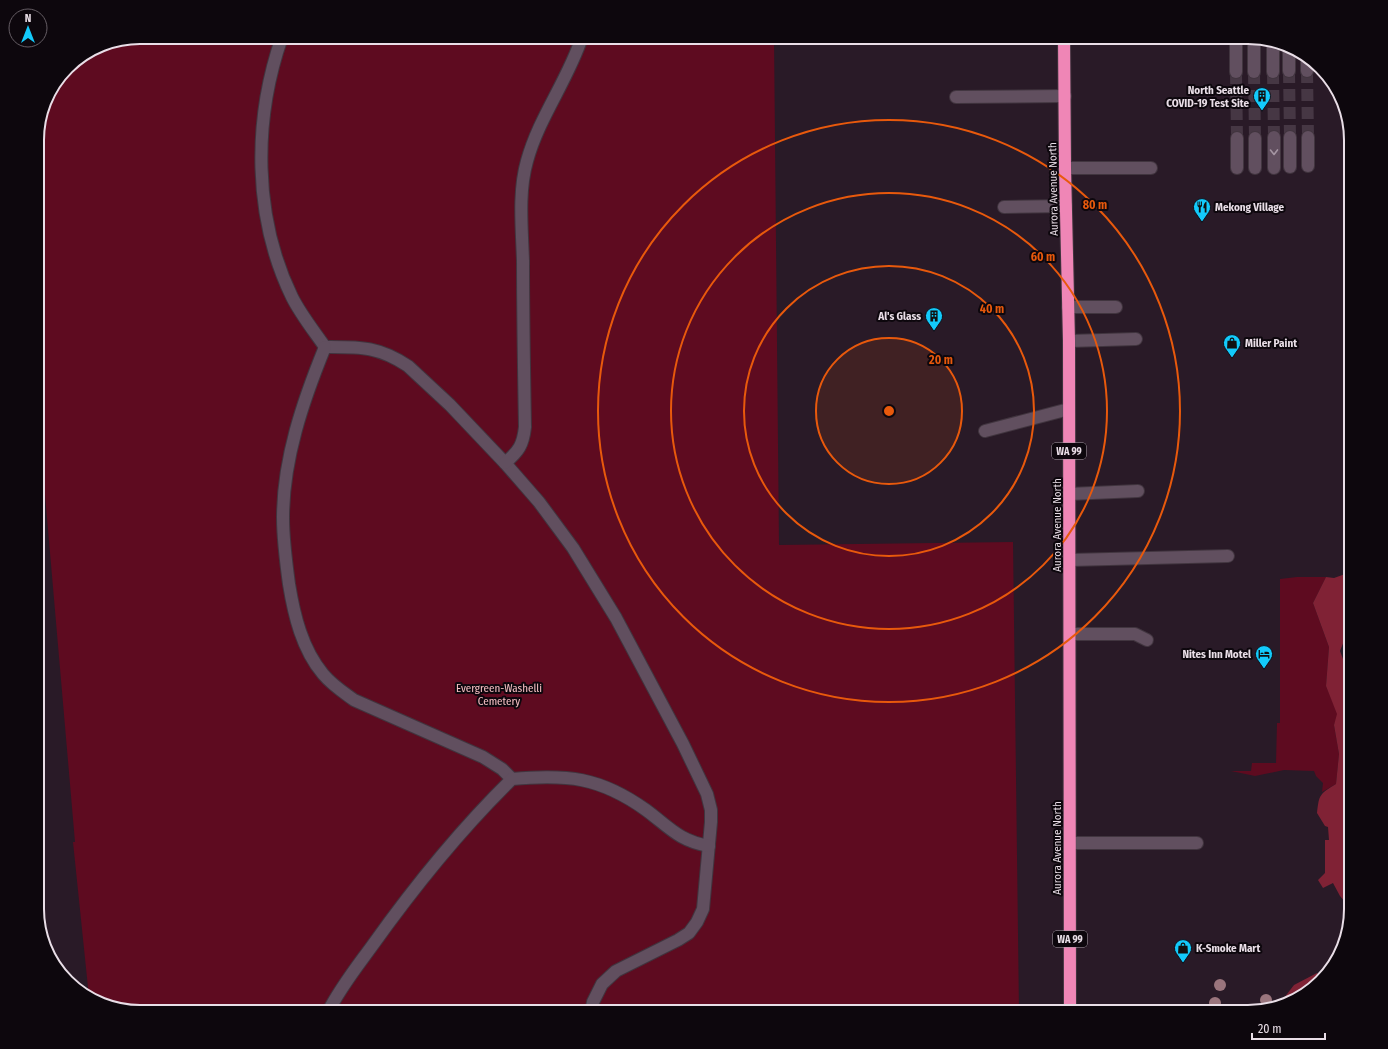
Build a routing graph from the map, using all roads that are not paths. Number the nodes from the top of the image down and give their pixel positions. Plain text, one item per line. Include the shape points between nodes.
1 (280, 44) edge
2 (579, 44) edge
3 (1064, 44) edge
4 (1236, 44) edge
5 (1254, 44) edge
6 (1273, 47) edge
7 (1289, 54) edge
8 (1307, 65) edge
9 (1289, 71) tunnel mouth
10 (1307, 71) tunnel mouth
11 (1236, 72) tunnel mouth
12 (1254, 72) tunnel mouth
13 (1273, 72) tunnel mouth
14 (1065, 96) junction
15 (956, 97) dead end
16 (1274, 137) tunnel mouth
17 (1290, 137) tunnel mouth
18 (1308, 137) tunnel mouth
19 (1237, 138) tunnel mouth
20 (1255, 138) tunnel mouth
21 (1308, 166) dead end
22 (1290, 167) dead end
23 (1065, 168) junction
24 (1151, 168) dead end
25 (1237, 168) dead end
26 (1255, 168) dead end
27 (1274, 168) dead end
28 (1066, 206) junction
29 (1004, 207) dead end
30 (1068, 307) junction
31 (1116, 307) dead end
32 (1136, 339) dead end
33 (1069, 341) junction
34 (325, 347) junction
35 (1068, 409) junction
36 (985, 431) dead end
37 (506, 463) junction
38 (1138, 491) dead end
39 (1069, 494) junction
40 (1228, 556) dead end
41 (1070, 560) junction
42 (1070, 634) junction
43 (1147, 640) dead end
44 (512, 779) junction
45 (1070, 843) junction
46 (1197, 843) dead end
47 (709, 846) junction
48 (332, 1005) edge
49 (592, 1005) edge
50 (1070, 1005) edge

1 - 34 lane via 270,75 263,127 262,156 270,236 292,297 302,316
2 - 37 lane via 531,149 524,176 522,243 525,427 518,451
3 - 14 highway, Aurora Avenue North / WA 99
4 - 11 lane
5 - 12 lane
6 - 13 lane
7 - 9 lane
8 - 10 lane
14 - 15 lane
14 - 23 highway, Aurora Avenue North / WA 99
16 -> 27 lane
17 - 22 lane
18 - 21 lane
19 - 25 lane
20 - 26 lane
23 - 24 lane
23 - 28 highway, Aurora Avenue North / WA 99
28 - 29 lane
28 - 30 highway, Aurora Avenue North / WA 99
30 - 31 lane
30 - 33 highway, Aurora Avenue North / WA 99
32 - 33 lane
33 - 35 highway, Aurora Avenue North / WA 99
34 - 37 lane via 364,348 395,357 426,382
34 - 44 lane via 307,393 296,431 289,461 284,504 287,571 297,621 305,642 323,674 354,700 482,756
35 - 36 lane
35 - 39 highway, Aurora Avenue North / WA 99
37 - 47 lane via 573,548 616,618 683,744 707,794 711,810
38 - 39 lane
39 - 41 highway, Aurora Avenue North / WA 99
40 - 41 lane
41 - 42 highway, Aurora Avenue North / WA 99
42 - 43 lane via 1135,634
42 - 45 highway, Aurora Avenue North / WA 99
44 - 47 lane via 554,777 598,784 633,801 684,839
44 - 48 lane via 467,825 421,881 379,936
45 - 46 lane
45 - 50 highway, Aurora Avenue North / WA 99
47 - 49 lane via 703,908 697,922 678,940 616,971 602,984

